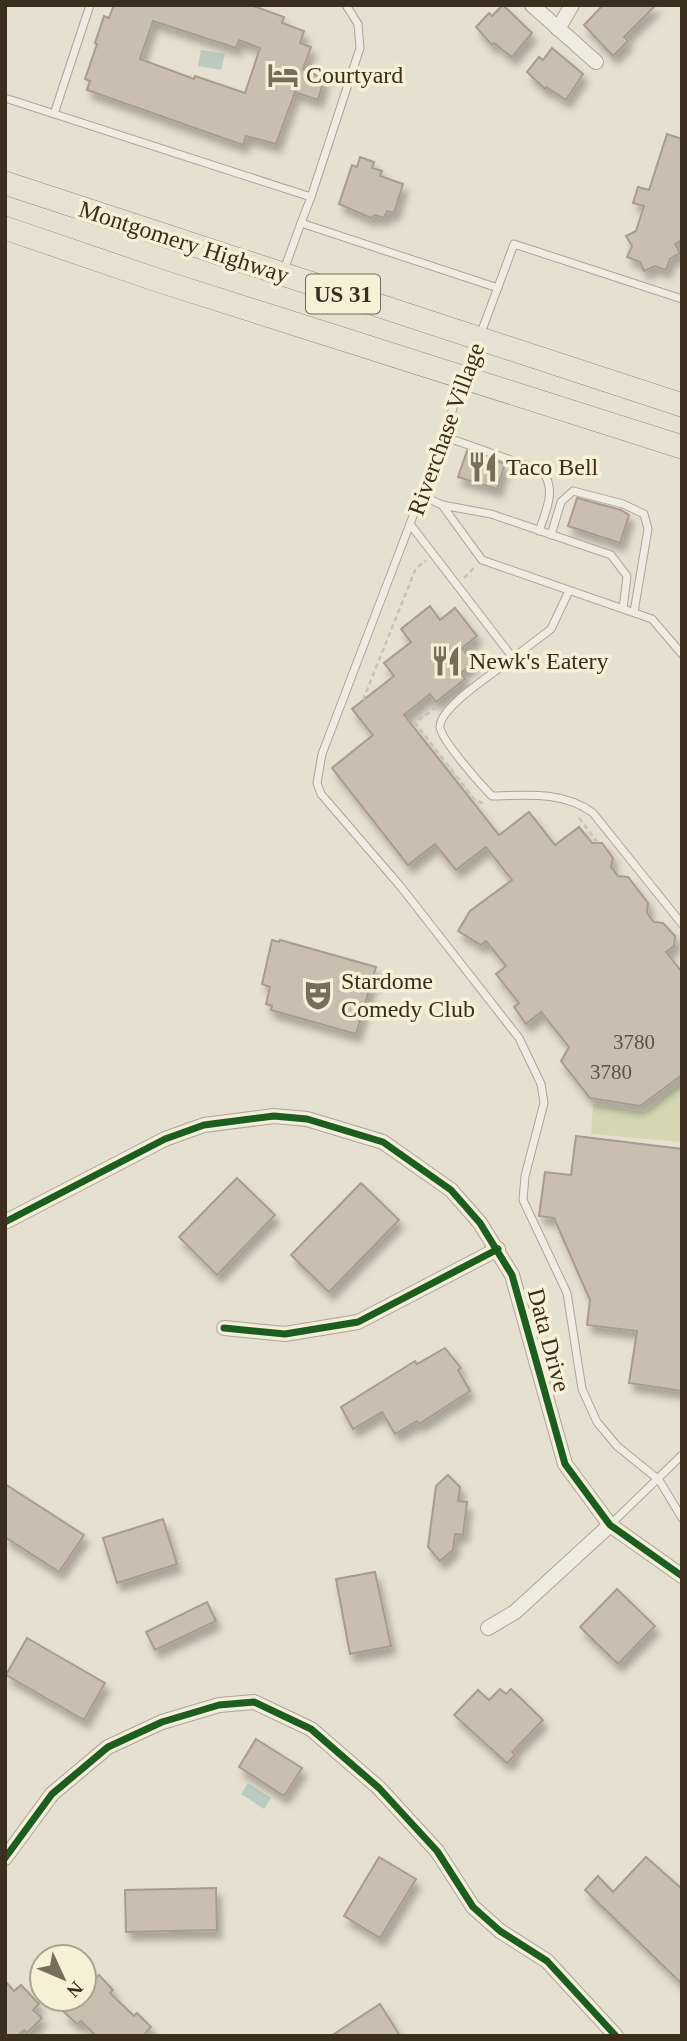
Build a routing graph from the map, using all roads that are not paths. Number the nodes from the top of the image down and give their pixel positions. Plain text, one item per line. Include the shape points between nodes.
1 (90, 5) edge
2 (346, 5) edge
3 (532, 5) edge
4 (572, 5) edge
5 (558, 29) junction
6 (596, 62) dead end
7 (5, 98) edge
8 (54, 114) junction
9 (5, 183) edge
10 (311, 197) junction
11 (301, 223) junction
12 (5, 228) edge
13 (283, 274) junction
14 (498, 288) junction
15 (682, 299) edge
16 (480, 339) junction
17 (466, 377) junction
18 (682, 405) edge
19 (443, 436) junction
20 (682, 447) edge
21 (421, 495) junction
22 (442, 505) junction
23 (410, 524) junction
24 (539, 531) junction
25 (551, 535) junction
26 (569, 591) junction
27 (624, 609) junction
28 (634, 612) junction
29 (682, 654) edge
30 (513, 658) junction
31 (682, 924) edge
32 (5, 1222) edge
33 (498, 1249) junction
34 (224, 1328) dead end
35 (682, 1455) edge
36 (659, 1480) junction
37 (682, 1518) edge
38 (610, 1525) junction
39 (682, 1576) edge
40 (488, 1628) dead end
41 (5, 1858) edge
42 (616, 2036) edge

1 - 8 lane
2 - 10 lane via 358,24 360,48
3 - 5 street
4 - 5 street
5 - 6 street
7 - 8 lane
8 - 10 lane
9 - 13 main road, Montgomery Highway / US 31
10 - 11 lane
11 - 13 lane
11 - 14 lane
12 - 17 main road, Montgomery Highway / US 31
13 - 16 main road, Montgomery Highway / US 31
14 - 15 lane, Riverchase Village via 514,244
14 - 16 lane, Riverchase Village
16 - 17 lane, Riverchase Village
16 - 18 main road, Montgomery Highway / US 31
17 - 19 lane, Riverchase Village
17 - 20 main road, Montgomery Highway / US 31
19 - 21 lane, Riverchase Village
19 - 24 lane via 542,471 550,491
21 - 22 lane
21 - 23 lane, Riverchase Village
22 - 24 lane, Riverchase Village via 491,514
22 - 26 lane, Riverchase Village via 482,560
23 - 30 lane, Riverchase Village
23 - 36 lane via 322,754 317,783 321,794 401,887 519,1038 541,1084 544,1103 523,1199 567,1293 582,1389 597,1422 617,1446
24 - 25 lane, Riverchase Village
25 - 27 lane, Riverchase Village via 611,555 622,566 627,576
25 - 28 lane via 561,502 573,491 644,514 648,529
26 - 27 lane
26 - 30 lane via 551,629
27 - 28 lane
28 - 29 lane via 652,619
30 - 31 lane via 441,719 446,741 492,796 579,802 593,813
32 - 33 street, Data Drive via 165,1139 204,1125 274,1116 342,1128 383,1142 451,1190
33 - 34 street via 358,1322 285,1334
33 - 38 street, Data Drive via 512,1275 565,1464
35 - 36 lane
36 - 37 lane
36 - 38 lane
38 - 39 street, Data Drive
38 - 40 street via 515,1612
41 - 42 street via 52,1794 108,1747 162,1722 219,1705 254,1702 311,1729 379,1788 437,1852 473,1907 547,1961

